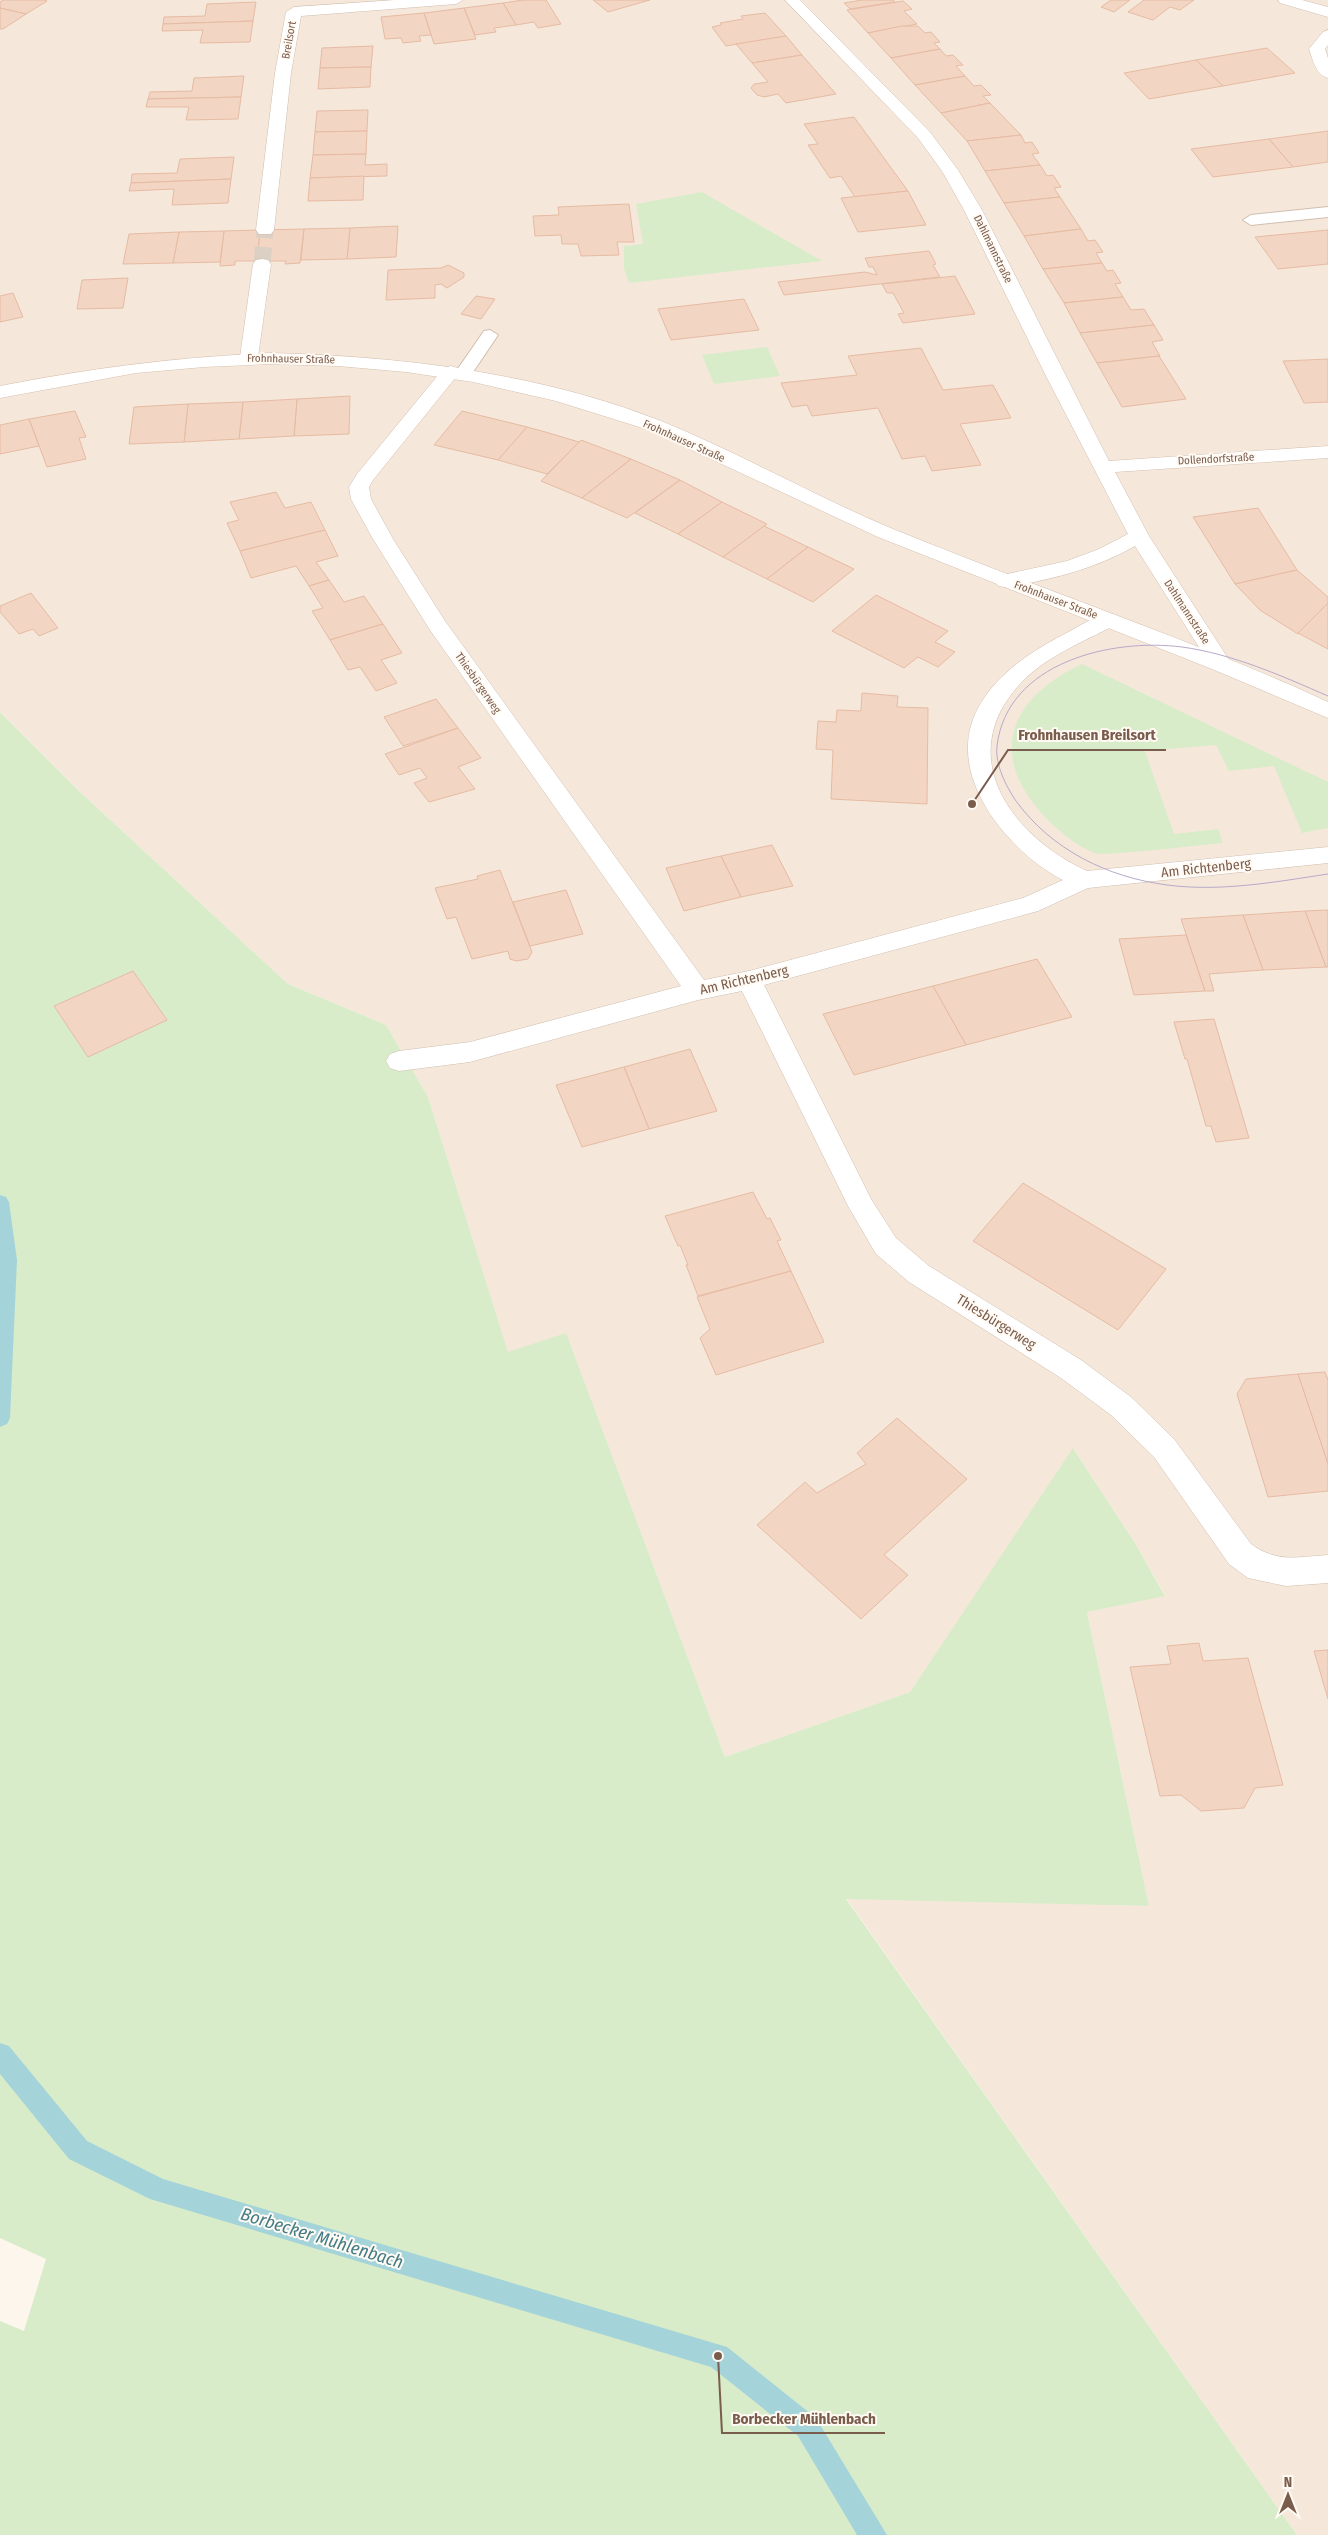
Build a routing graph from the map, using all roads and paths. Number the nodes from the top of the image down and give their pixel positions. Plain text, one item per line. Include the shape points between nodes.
1 (456, 0) edge
2 (792, 0) edge
3 (1285, 0) edge
4 (1328, 12) edge
5 (1328, 35) edge
6 (1328, 73) edge
7 (1328, 212) edge
8 (1251, 220) dead end
9 (265, 230) tunnel mouth
10 (262, 264) tunnel mouth
11 (490, 335) dead end
12 (249, 357) junction
13 (457, 373) junction
14 (0, 392) edge
15 (1328, 452) edge
16 (1103, 467) junction
17 (1139, 536) junction
18 (1005, 581) junction
19 (1108, 620) junction
20 (1220, 663) junction
21 (1328, 711) edge
22 (1328, 855) edge
23 (1084, 880) junction
24 (749, 980) junction
25 (698, 991) junction
26 (399, 1061) dead end
27 (1328, 1570) edge

1 - 9 street, Breilsort via 294,12 283,73
2 - 16 street, Dahlmannstraße via 924,135 950,170
3 - 4 street
5 - 6 street via 1317,49
7 - 8 lane
10 - 12 street
11 - 13 lane
12 - 13 street, Frohnhauser Straße via 395,364
12 - 14 street, Frohnhauser Straße via 157,364 64,377
13 - 18 street, Frohnhauser Straße via 585,403 655,426 862,523
13 - 25 street, Thiesbürgerweg via 364,478 359,488 361,499 437,625
15 - 16 street, Dollendorfstraße
16 - 17 street, Dahlmannstraße
17 - 18 street via 1107,555 1073,567 1047,575
17 - 20 street, Dahlmannstraße
18 - 19 street, Frohnhauser Straße
19 - 20 street, Frohnhauser Straße
19 - 23 street via 1012,679 992,702 982,720 978,740 980,777 1008,822 1052,863
20 - 21 street, Frohnhauser Straße
22 - 23 street, Am Richtenberg
23 - 24 street, Am Richtenberg via 1030,905
24 - 25 street, Am Richtenberg
24 - 27 street, Thiesbürgerweg via 860,1206 886,1246 920,1274 1071,1369 1121,1406 1164,1448 1240,1554 1259,1568 1286,1572
25 - 26 street, Am Richtenberg via 470,1052

